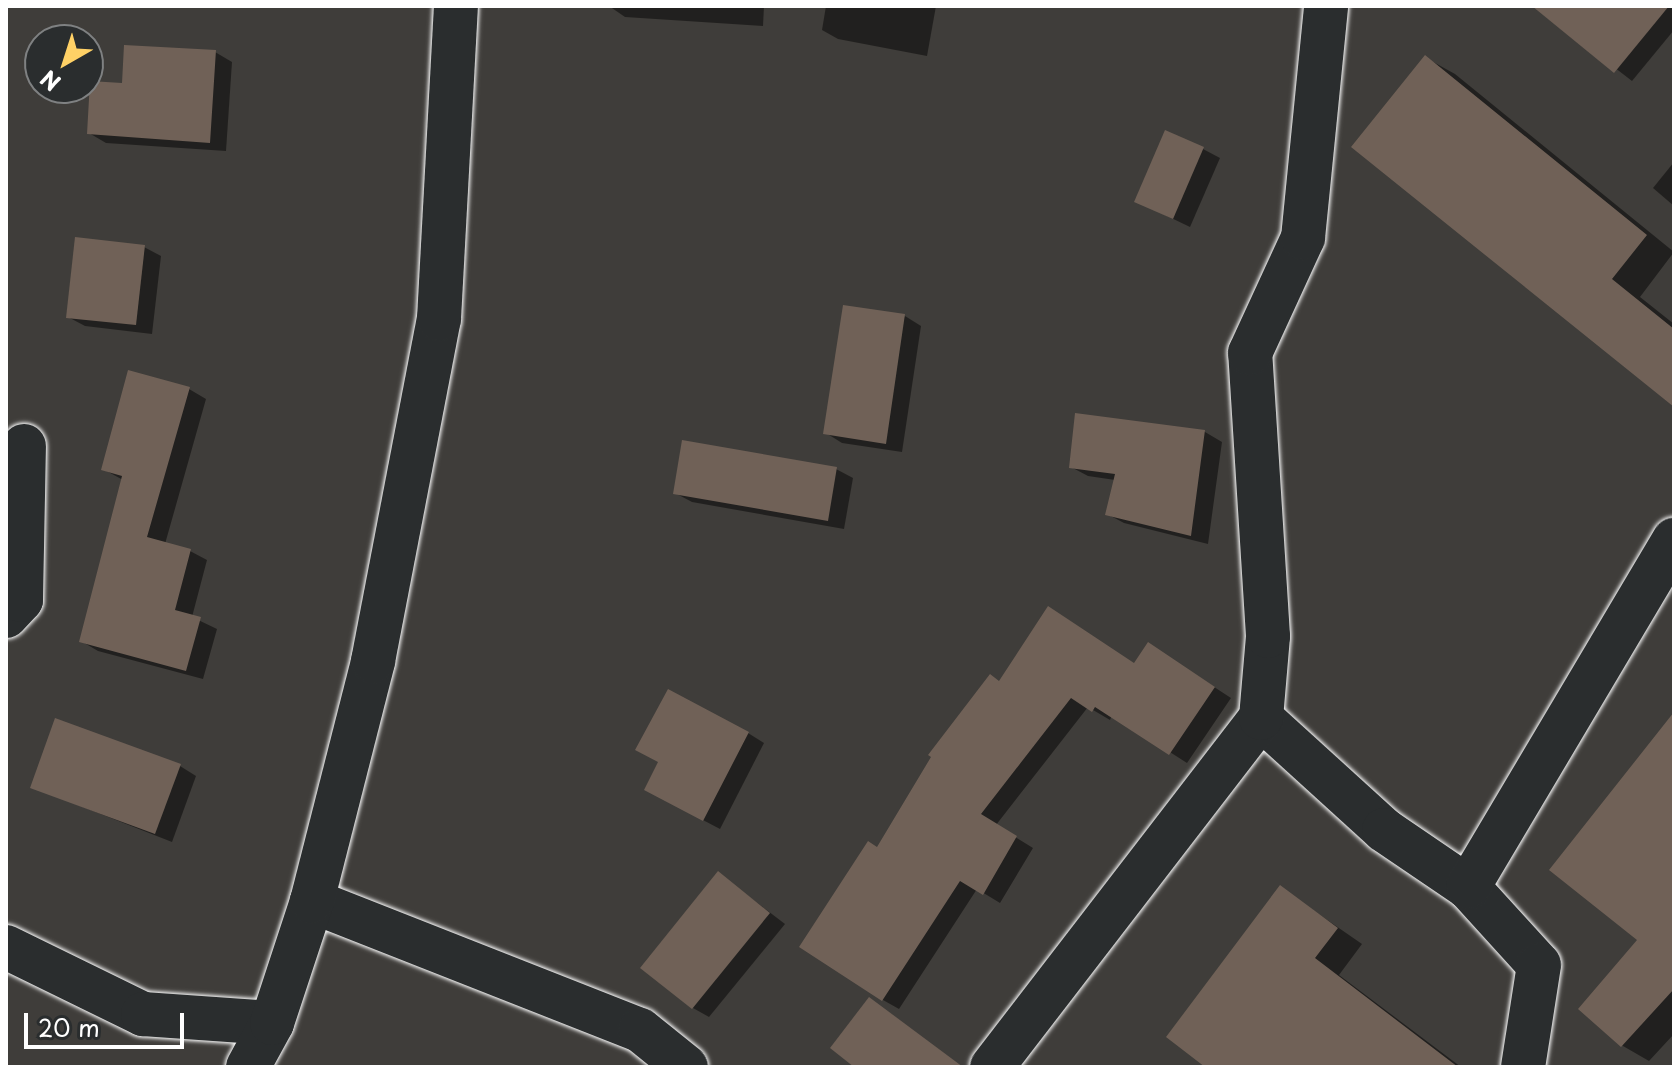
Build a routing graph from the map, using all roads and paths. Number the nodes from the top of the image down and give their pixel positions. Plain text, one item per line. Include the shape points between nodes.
1 (456, 6) edge
2 (1326, 6) edge
3 (24, 446) dead end
4 (1674, 540) edge
5 (6, 616) edge
6 (1261, 718) junction
7 (1468, 887) junction
8 (312, 901) junction
9 (6, 947) edge
10 (272, 1023) junction
11 (248, 1067) edge
12 (686, 1067) edge
13 (992, 1067) edge
14 (1523, 1067) edge

1 - 8 street via 439,319 373,661
2 - 6 street via 1303,238 1250,353 1268,636
3 - 5 street via 21,600
4 - 7 street
6 - 7 street via 1384,830
6 - 13 street
7 - 14 street via 1539,965
8 - 10 street
8 - 12 street via 640,1030
9 - 10 street via 143,1014
10 - 11 street

